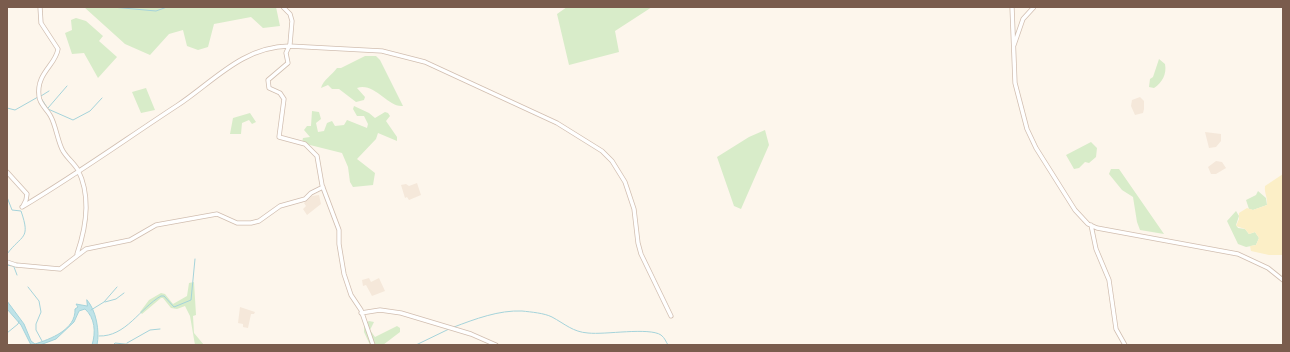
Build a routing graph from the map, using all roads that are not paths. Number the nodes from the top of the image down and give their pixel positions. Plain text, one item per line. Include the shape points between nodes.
1 (40, 7) edge
2 (283, 7) edge
3 (1012, 7) edge
4 (1034, 7) edge
5 (289, 46) junction
6 (1014, 47) junction
7 (7, 172) edge
8 (79, 172) junction
9 (323, 187) junction
10 (1091, 225) junction
11 (77, 254) junction
12 (7, 262) edge
13 (1283, 280) edge
14 (361, 313) junction
15 (671, 316) dead end
16 (373, 345) edge
17 (496, 345) edge
18 (1124, 345) edge

1 - 8 street via 41,23 58,49 40,81 39,96 51,116 63,151
2 - 5 street via 290,14 292,21
3 - 6 street
4 - 6 street via 1023,19
5 - 8 street via 277,46 229,65 193,95
5 - 9 street via 286,53 288,63 268,80 270,88 280,93 284,99 279,137 305,144 313,151 317,156
5 - 15 street via 382,51 425,62 557,123 602,151 612,161 625,182 634,209 641,254
6 - 10 street via 1015,83 1027,129 1062,192 1080,216
7 - 8 street via 27,194 22,207
8 - 11 street via 86,202 83,233
9 - 11 street via 305,199 280,206 259,221 237,222 217,214 176,220 151,226 130,240 86,249
9 - 14 street via 339,230 344,274
10 - 13 street via 1238,254 1268,268
10 - 18 street via 1096,249 1109,280 1116,329
11 - 12 street via 64,267 57,269
14 - 16 street
14 - 17 street via 380,310 401,313 471,334

